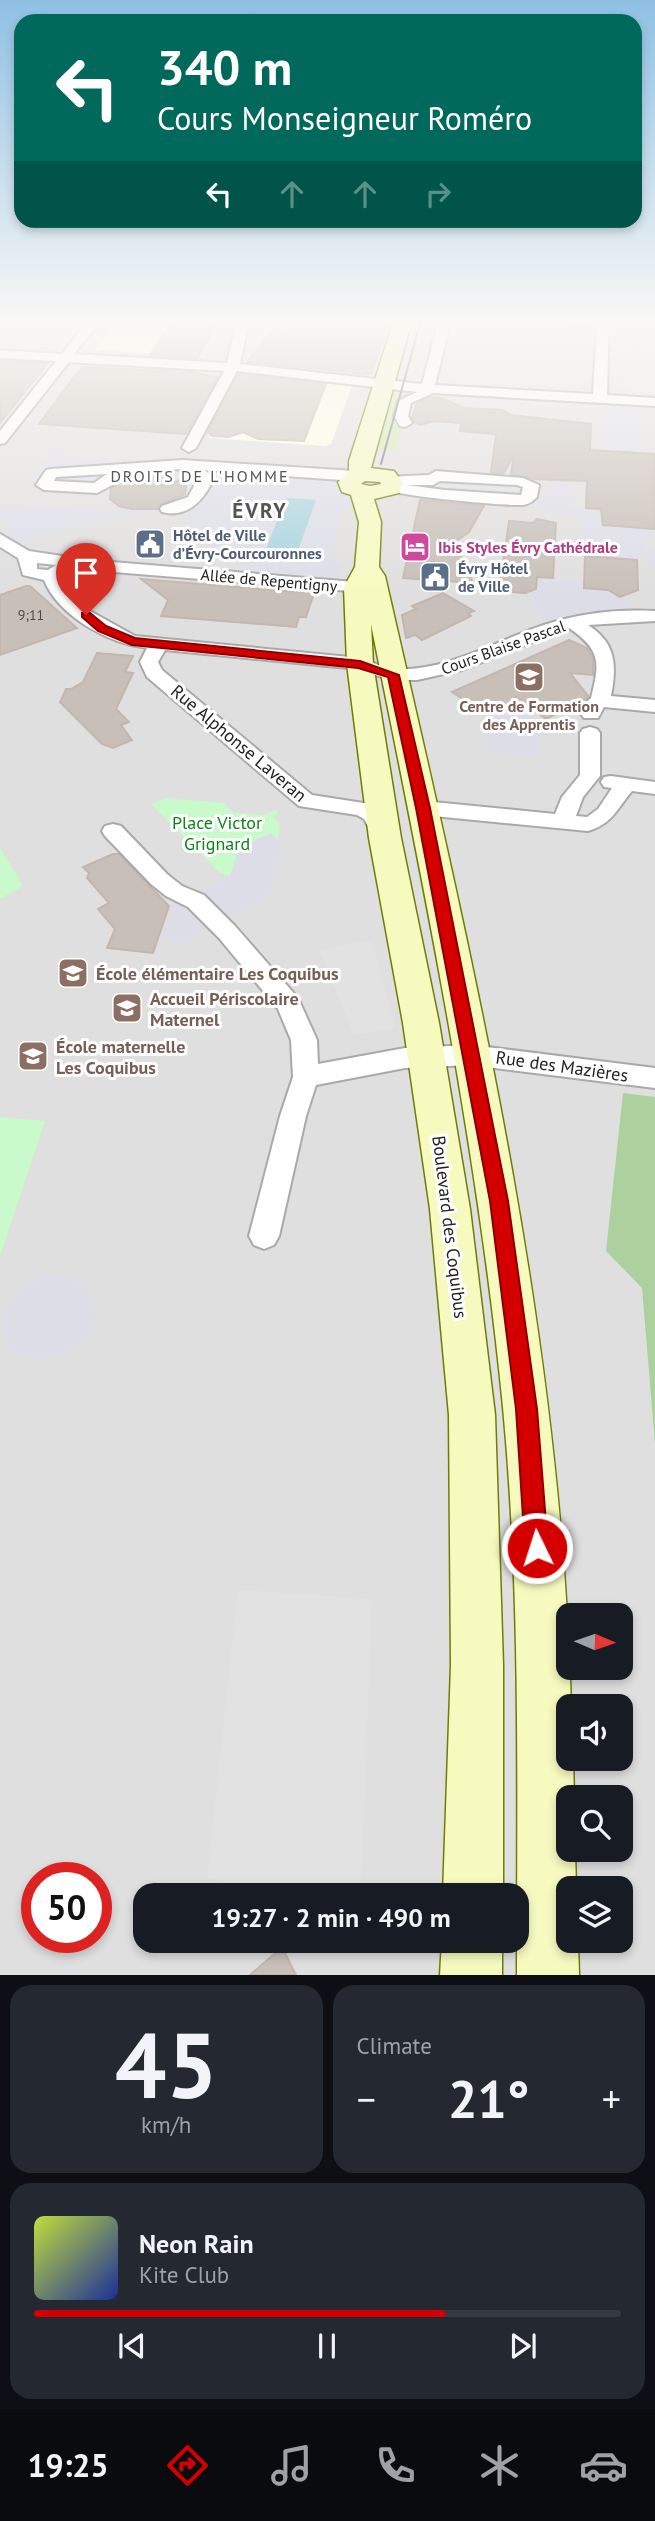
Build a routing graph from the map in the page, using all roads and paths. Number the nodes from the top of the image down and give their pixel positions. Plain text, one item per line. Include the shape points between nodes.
1 (20, 412) edge
2 (209, 412) edge
3 (376, 412) edge
4 (402, 412) edge
5 (405, 423) dead end
6 (0, 440) edge
7 (192, 443) dead end
8 (182, 464) junction
9 (116, 467) dead end
10 (373, 483) junction
11 (432, 485) junction
12 (168, 509) dead end
13 (0, 539) edge
14 (56, 545) dead end
15 (367, 567) junction
16 (86, 570) junction
17 (57, 571) junction
18 (349, 586) dead end
19 (655, 616) edge
20 (572, 622) junction
21 (158, 645) junction
22 (360, 664) junction
23 (393, 675) junction
24 (655, 706) edge
25 (594, 716) junction
26 (590, 776) junction
27 (625, 786) junction
28 (655, 788) edge
29 (423, 808) junction
30 (564, 821) junction
31 (113, 831) dead end
32 (385, 838) junction
33 (449, 1056) junction
34 (306, 1077) junction
35 (655, 1078) edge
36 (264, 1236) dead end
37 (473, 1883) edge
38 (472, 1953) edge
39 (471, 1975) edge
40 (548, 1975) edge

1 - 6 street
2 - 7 street
3 - 10 main road, Boulevard des Coquibus via 360,461
4 - 5 street
8 - 9 street
8 - 10 street
8 - 12 street via 206,477 196,499
10 - 11 street
10 - 15 main road, Boulevard des Coquibus
11 - 11 street via 444,495 524,500 531,485 436,476
13 - 17 street via 31,559 31,572
14 - 16 street
15 - 22 main road, Boulevard des Coquibus via 356,587
15 - 23 main road, Boulevard des Coquibus via 373,576
16 - 17 street, Allée de Repentigny
16 - 18 street, Allée de Repentigny via 100,566
17 - 21 street via 54,587 102,629
19 - 20 street, Cours Blaise Pascal
20 - 23 street, Cours Blaise Pascal via 456,667
20 - 25 street via 601,645 603,687
21 - 22 street
21 - 32 street, Rue Alphonse Laveran via 149,662 154,673 306,801 363,809 372,815
22 - 23 street
22 - 32 main road, Boulevard des Coquibus
23 - 29 main road, Boulevard des Coquibus
24 - 25 street
25 - 26 street
26 - 27 street
26 - 30 street via 566,805
27 - 28 street
27 - 30 street via 599,822
29 - 30 street
29 - 33 main road, Boulevard des Coquibus
31 - 34 street via 159,879 195,901 289,1005 304,1040
32 - 33 main road, Boulevard des Coquibus
33 - 34 street, Rue des Mazières via 405,1058
33 - 35 street, Rue des Mazières
33 - 37 main road, Boulevard des Coquibus via 450,1209 472,1416 477,1665
33 - 40 main road, Boulevard des Coquibus via 499,1201 526,1409 543,1631
34 - 36 street
38 - 39 main road

